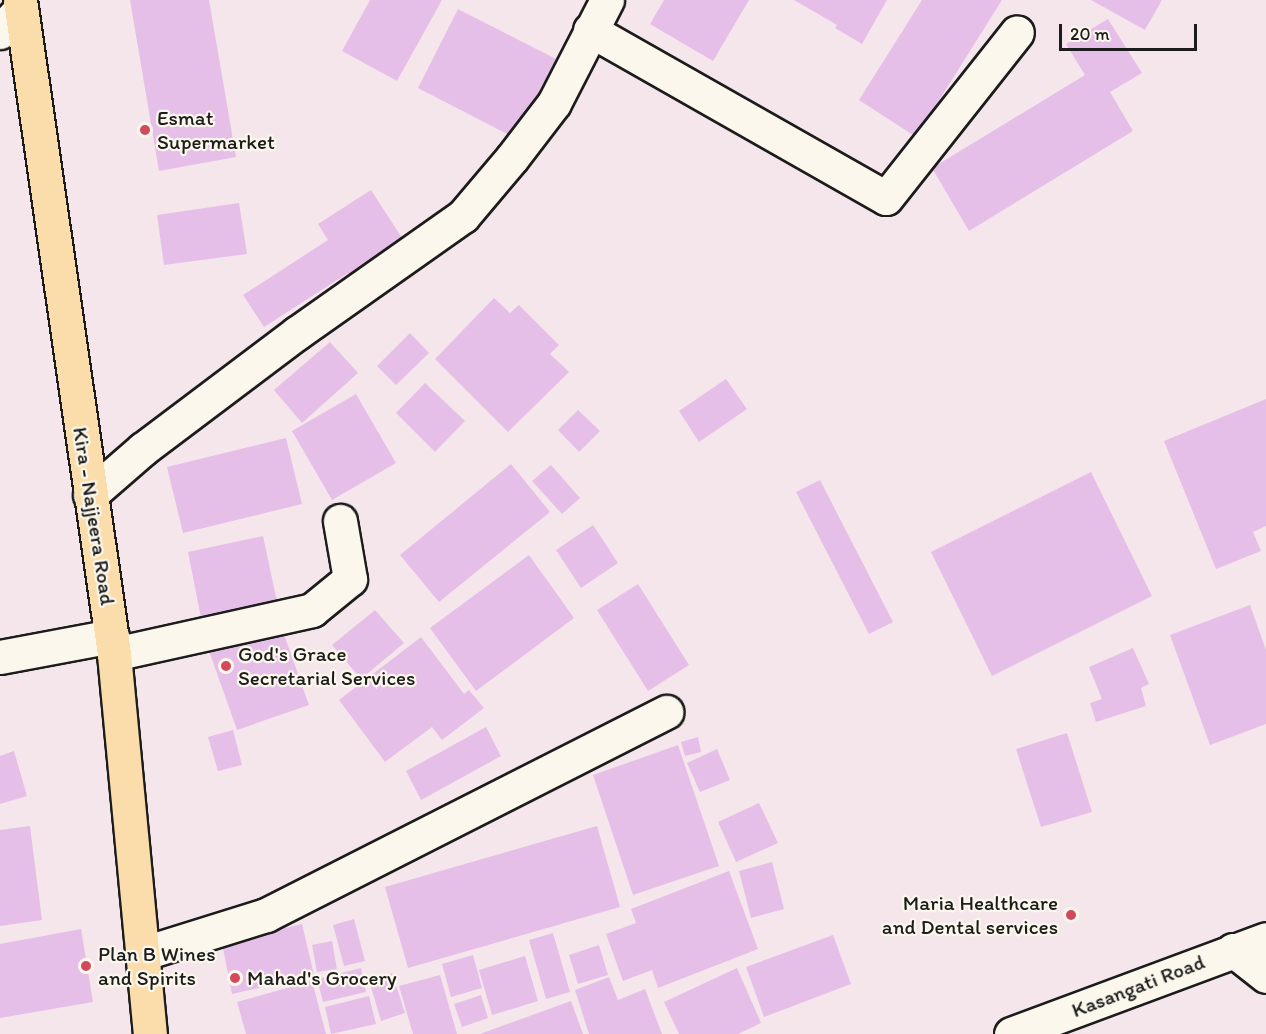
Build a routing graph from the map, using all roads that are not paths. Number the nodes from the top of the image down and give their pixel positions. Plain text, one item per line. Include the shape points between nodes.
1 (607, 0) edge
2 (14, 14) edge
3 (591, 30) junction
4 (1017, 32) dead end
5 (90, 495) junction
6 (340, 521) dead end
7 (113, 645) junction
8 (0, 657) edge
9 (666, 712) dead end
10 (1266, 939) edge
11 (1233, 950) junction
12 (144, 953) junction
13 (1266, 976) edge
14 (150, 1034) edge
15 (1011, 1034) edge

1 - 3 street
2 - 5 main road, Kira - Najjeera Road
3 - 4 street via 886,198
3 - 5 street via 554,103 463,216 297,333 143,449
5 - 7 main road, Kira - Najjeera Road
6 - 7 street via 350,579 312,610
7 - 8 street
7 - 12 main road, Kira - Najjeera Road
9 - 12 street via 266,915
10 - 11 street, Kasangati Road
11 - 13 street
11 - 15 street, Kasangati Road
12 - 14 main road, Kira - Najjeera Road

